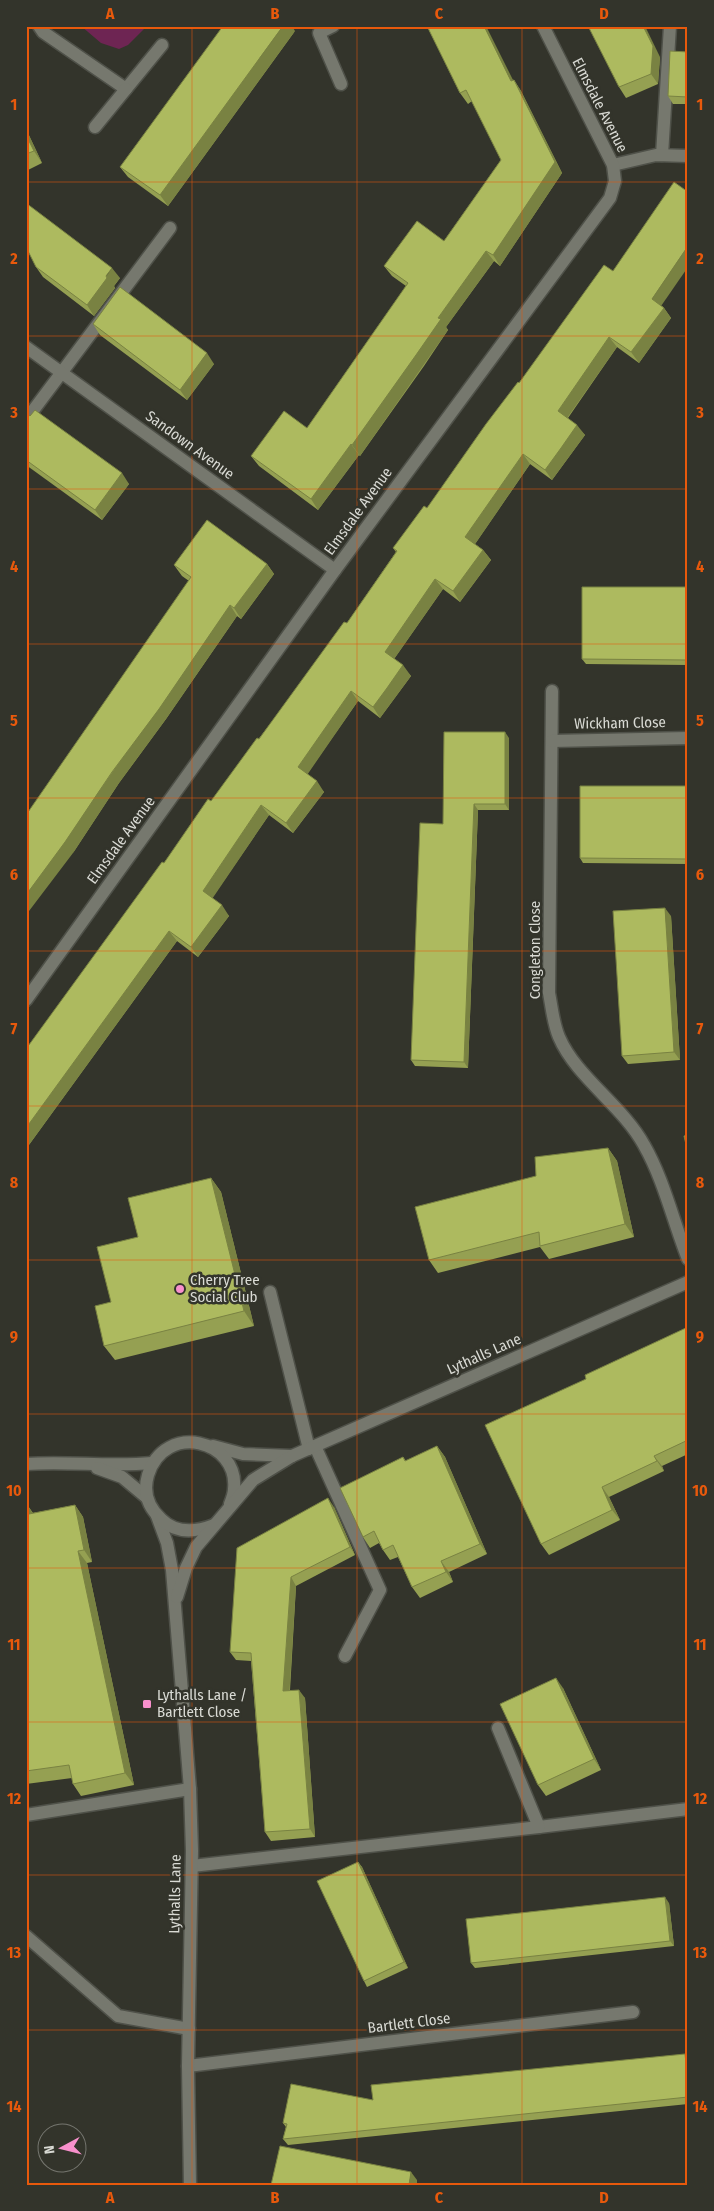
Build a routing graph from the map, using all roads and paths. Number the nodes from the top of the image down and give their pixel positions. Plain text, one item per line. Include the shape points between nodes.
1 (39, 26) edge
2 (333, 26) edge
3 (543, 26) edge
4 (670, 26) edge
5 (317, 30) edge
6 (162, 45) dead end
7 (341, 84) dead end
8 (126, 89) junction
9 (95, 127) dead end
10 (662, 155) junction
11 (688, 156) edge
12 (612, 165) junction
13 (170, 228) dead end
14 (26, 347) edge
15 (61, 372) junction
16 (26, 420) edge
17 (335, 570) junction
18 (552, 691) dead end
19 (688, 738) edge
20 (552, 741) junction
21 (28, 994) edge
22 (688, 1259) edge
23 (688, 1282) edge
24 (270, 1292) dead end
25 (202, 1444) junction
26 (312, 1447) junction
27 (292, 1456) junction
28 (83, 1463) junction
29 (26, 1464) edge
30 (152, 1464) junction
31 (146, 1497) junction
32 (229, 1508) junction
33 (157, 1516) junction
34 (216, 1524) junction
35 (174, 1604) junction
36 (345, 1656) dead end
37 (498, 1728) dead end
38 (190, 1790) junction
39 (688, 1810) edge
40 (26, 1815) edge
41 (540, 1827) junction
42 (192, 1866) junction
43 (26, 1936) edge
44 (633, 2012) dead end
45 (189, 2029) junction
46 (188, 2066) junction
47 (190, 2185) edge

1 - 8 street via 43,32
2 - 5 street
3 - 12 street, Elmsdale Avenue
4 - 10 street
5 - 7 street
6 - 8 street
8 - 9 street
10 - 11 street
10 - 12 street
12 - 17 street, Elmsdale Avenue via 614,181 610,198
13 - 15 street
14 - 15 street, Sandown Avenue
15 - 16 street
15 - 17 street, Sandown Avenue
17 - 21 street, Elmsdale Avenue
18 - 20 street, Congleton Close
19 - 20 street, Wickham Close
20 - 22 street, Congleton Close via 549,993 553,1016 569,1055 634,1129 644,1145
23 - 26 street, Lythalls Lane
24 - 26 street
25 - 27 street, Lythalls Lane via 243,1454
25 - 30 street via 175,1444 161,1452
25 - 32 street via 216,1450 232,1472 234,1488
26 - 27 street, Lythalls Lane
26 - 36 street via 380,1590
27 - 32 street, Lythalls Lane via 254,1480
28 - 29 street
28 - 30 street
28 - 31 street via 122,1477
30 - 31 street via 145,1485
31 - 33 street
32 - 34 street
33 - 34 street via 167,1525 182,1530 200,1530
33 - 35 street, Lythalls Lane via 167,1543
34 - 35 street, Lythalls Lane via 196,1547
35 - 38 street, Lythalls Lane
37 - 41 street
38 - 40 street
38 - 42 street, Lythalls Lane
39 - 41 street
41 - 42 street
42 - 45 street, Lythalls Lane
43 - 45 street via 118,2016
44 - 46 street, Bartlett Close
45 - 46 street, Lythalls Lane
46 - 47 street, Lythalls Lane

